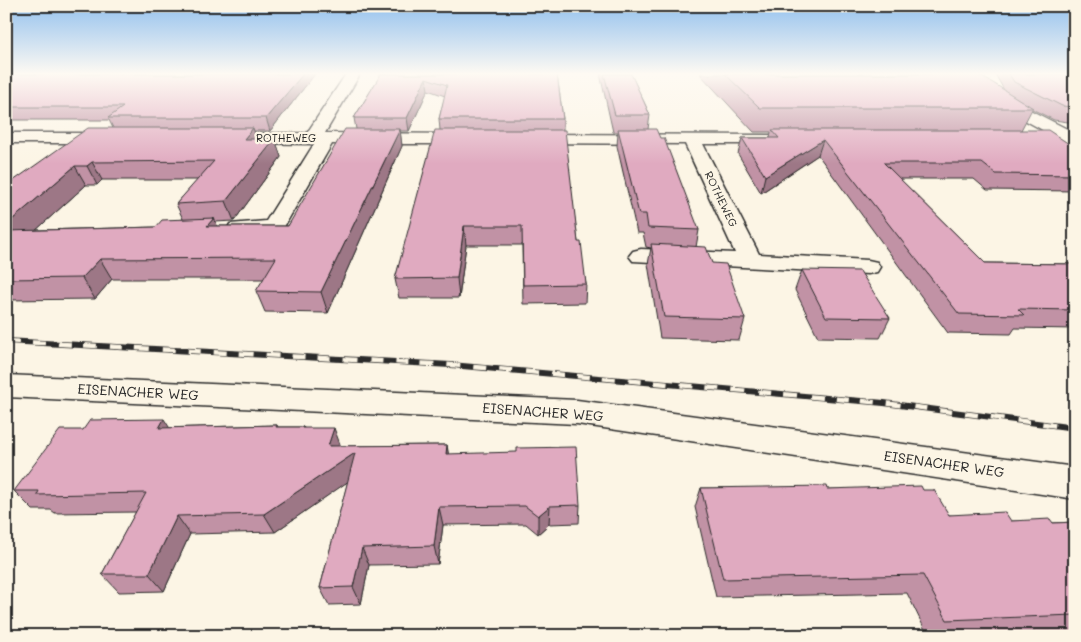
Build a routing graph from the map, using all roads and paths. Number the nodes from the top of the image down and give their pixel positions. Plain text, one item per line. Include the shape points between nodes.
1 (337, 104) edge
2 (1007, 104) edge
3 (6, 138) edge
4 (133, 138) edge
5 (203, 138) edge
6 (319, 138) junction
7 (488, 139) edge
8 (508, 139) edge
9 (691, 139) junction
10 (792, 139) edge
11 (1004, 139) edge
12 (1074, 139) edge
13 (216, 230) edge
14 (641, 256) dead end
15 (750, 260) junction
16 (868, 267) dead end
17 (6, 386) edge
18 (1075, 483) edge

1 - 6 street
2 - 12 street
3 - 4 street
5 - 6 street, ROTHEWEG
6 - 7 street, ROTHEWEG
6 - 13 street, ROTHEWEG via 273,227
8 - 9 street
9 - 10 street
9 - 15 street, ROTHEWEG
11 - 12 street
14 - 15 street
15 - 16 street
17 - 18 street, EISENACHER WEG via 577,412

